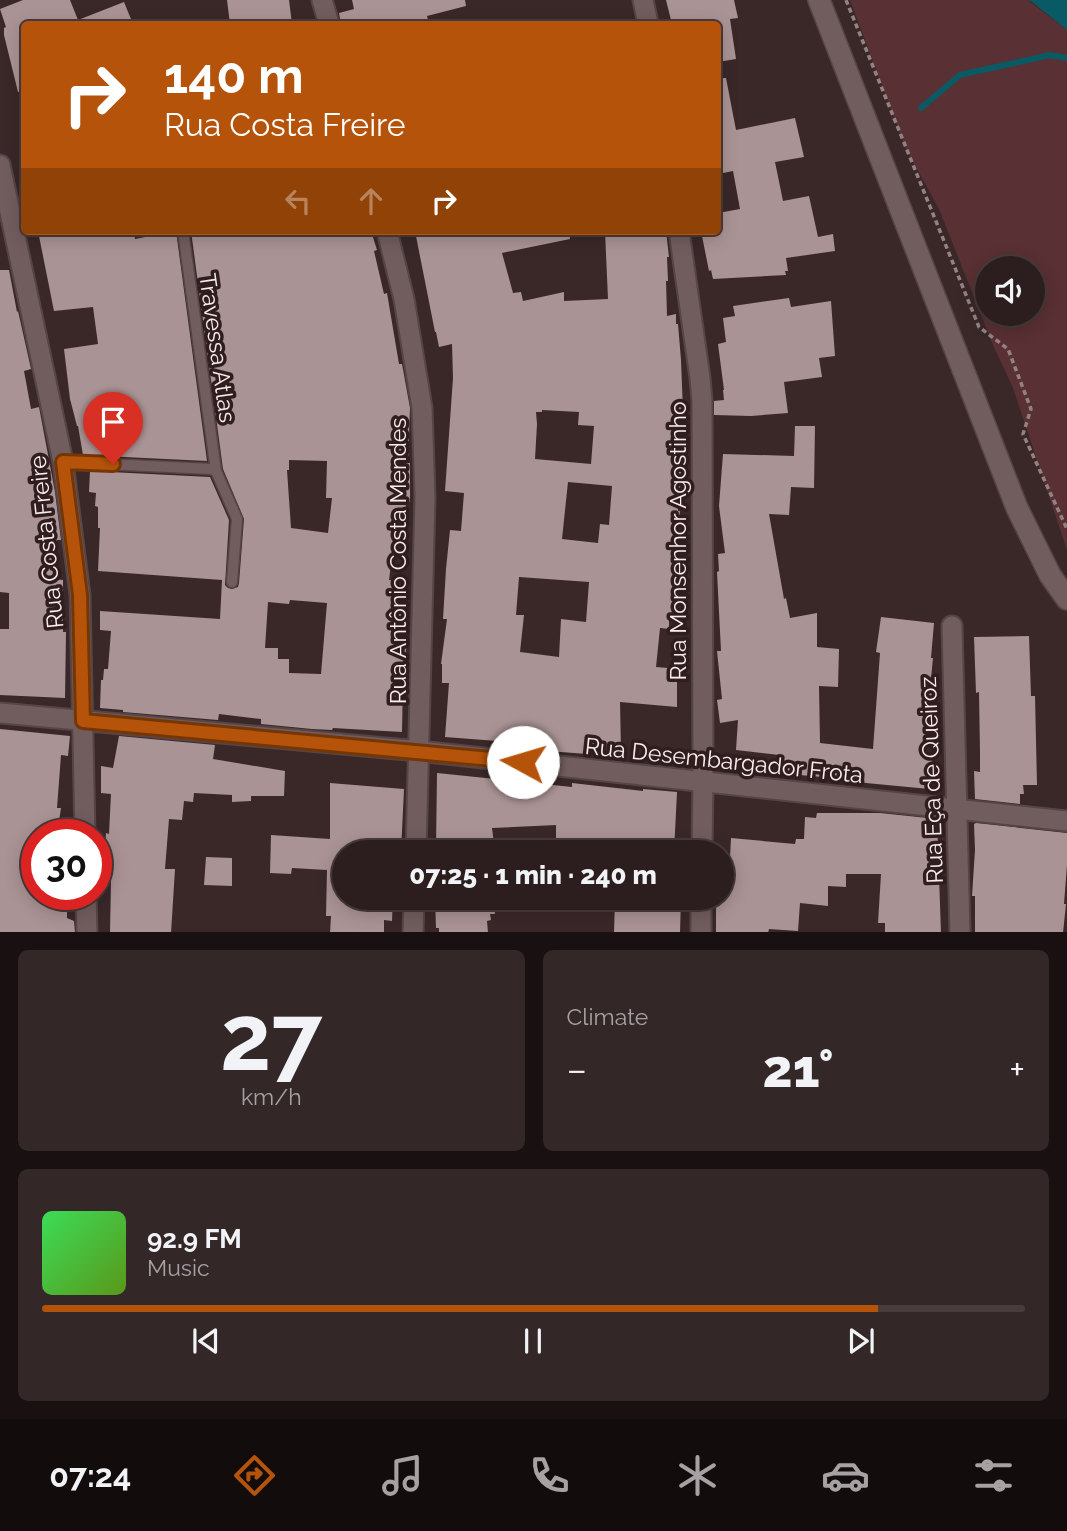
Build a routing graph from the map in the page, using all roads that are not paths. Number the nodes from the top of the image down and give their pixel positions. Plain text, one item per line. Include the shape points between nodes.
1 (322, 0) edge
2 (643, 0) edge
3 (819, 0) edge
4 (328, 21) edge
5 (647, 21) edge
6 (0, 165) edge
7 (184, 235) edge
8 (388, 235) edge
9 (680, 235) edge
10 (63, 462) junction
11 (216, 471) junction
12 (232, 582) dead end
13 (1067, 599) edge
14 (952, 626) dead end
15 (0, 713) edge
16 (83, 721) junction
17 (419, 751) junction
18 (703, 781) junction
19 (956, 810) junction
20 (85, 819) edge
21 (1067, 821) edge
22 (416, 840) edge
23 (702, 840) edge
24 (86, 910) edge
25 (414, 910) edge
26 (701, 910) edge
27 (86, 932) edge
28 (413, 932) edge
29 (701, 932) edge
30 (960, 932) edge

1 - 4 street
2 - 5 street
3 - 13 main road via 1013,496 1050,575
6 - 10 street, Rua Costa Freire
7 - 11 lane, Travessa Atlas
8 - 17 street, Rua Antônio Costa Mendes via 422,408 425,498
9 - 18 street, Rua Monsenhor Agostinho via 702,401
10 - 11 lane
10 - 16 street, Rua Costa Freire via 80,595
11 - 12 lane, Travessa Atlas via 237,519
14 - 19 street, Rua Eça de Queiroz
15 - 16 street, Rua Desembargador Frota
16 - 17 street, Rua Desembargador Frota
16 - 20 street, Rua Costa Freire
17 - 18 street, Rua Desembargador Frota
17 - 22 street, Rua Antônio Costa Mendes
18 - 19 street, Rua Desembargador Frota
18 - 23 street, Rua Monsenhor Agostinho
19 - 21 street, Rua Desembargador Frota
19 - 30 street, Rua Eça de Queiroz
24 - 27 street
25 - 28 street
26 - 29 street

